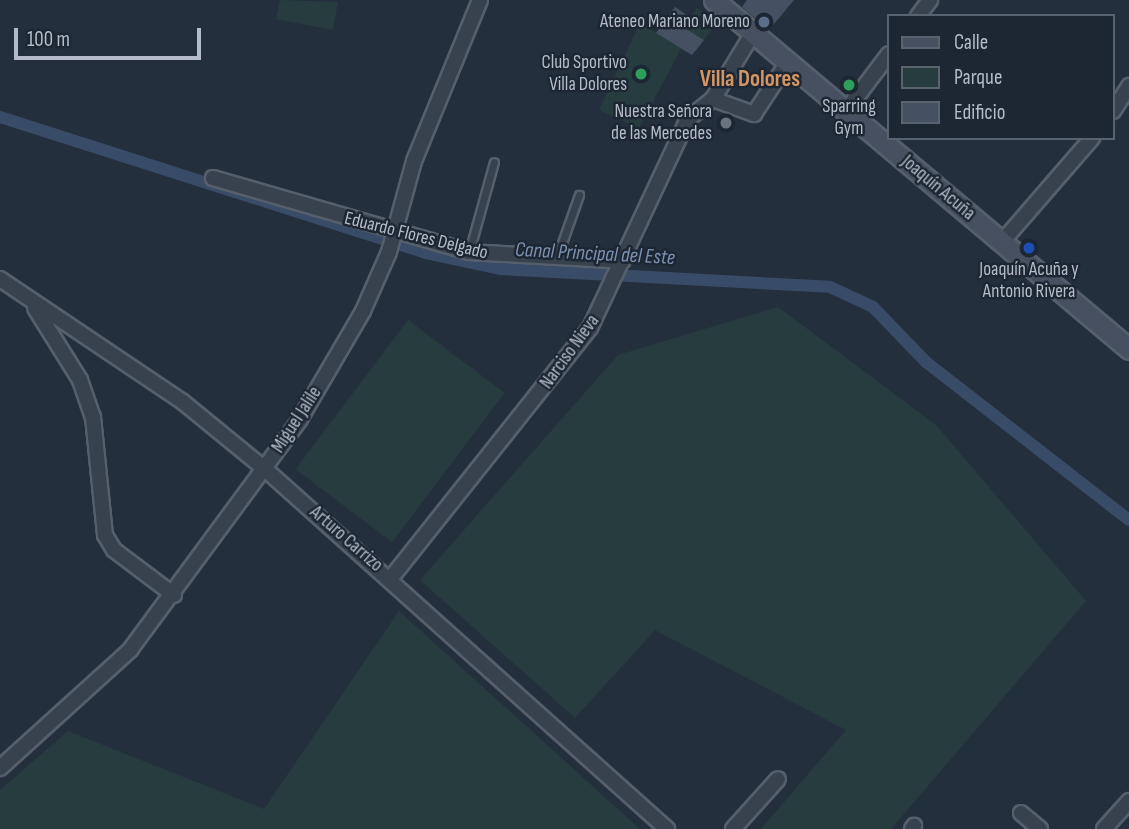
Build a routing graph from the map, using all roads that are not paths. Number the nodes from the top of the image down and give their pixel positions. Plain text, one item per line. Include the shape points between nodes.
1 (480, 0) edge
2 (714, 0) edge
3 (753, 33) junction
4 (888, 55) edge
5 (788, 62) junction
6 (1129, 86) edge
7 (713, 99) junction
8 (1115, 108) edge
9 (846, 111) junction
10 (1091, 140) edge
11 (494, 162) dead end
12 (213, 178) dead end
13 (579, 195) dead end
14 (395, 233) junction
15 (1002, 242) junction
16 (469, 252) junction
17 (557, 258) junction
18 (624, 261) junction
19 (0, 279) edge
20 (31, 303) junction
21 (1129, 349) edge
22 (265, 469) junction
23 (391, 578) junction
24 (174, 595) junction
25 (0, 768) edge
26 (778, 779) dead end
27 (1129, 801) edge
28 (1021, 813) dead end
29 (667, 829) edge
30 (733, 829) edge
31 (1040, 829) edge
32 (1104, 829) edge

1 - 14 street, Miguel Jalile via 423,137
2 - 3 street, Joaquín Acuña
3 - 5 street, Joaquín Acuña
3 - 7 street, Narciso Nieva
4 - 9 street
5 - 7 street via 754,114
5 - 9 street, Joaquín Acuña
6 - 8 street
7 - 18 street, Narciso Nieva via 688,118
9 - 15 street, Joaquín Acuña
10 - 15 street
11 - 16 lane
12 - 14 street, Eduardo Flores Delgado
13 - 17 lane
14 - 16 street, Eduardo Flores Delgado
14 - 22 street, Miguel Jalile via 363,311
15 - 21 street, Joaquín Acuña
16 - 17 street, Eduardo Flores Delgado
17 - 18 street, Eduardo Flores Delgado
18 - 23 street, Narciso Nieva via 590,328
19 - 20 street, Arturo Carrizo
20 - 22 street, Arturo Carrizo via 183,402
20 - 24 street via 80,380 93,417 105,535 114,550
22 - 23 street, Arturo Carrizo
22 - 24 street, Miguel Jalile
23 - 29 street, Arturo Carrizo
24 - 25 street, Miguel Jalile via 130,650
26 - 30 street
27 - 32 street
28 - 31 street

